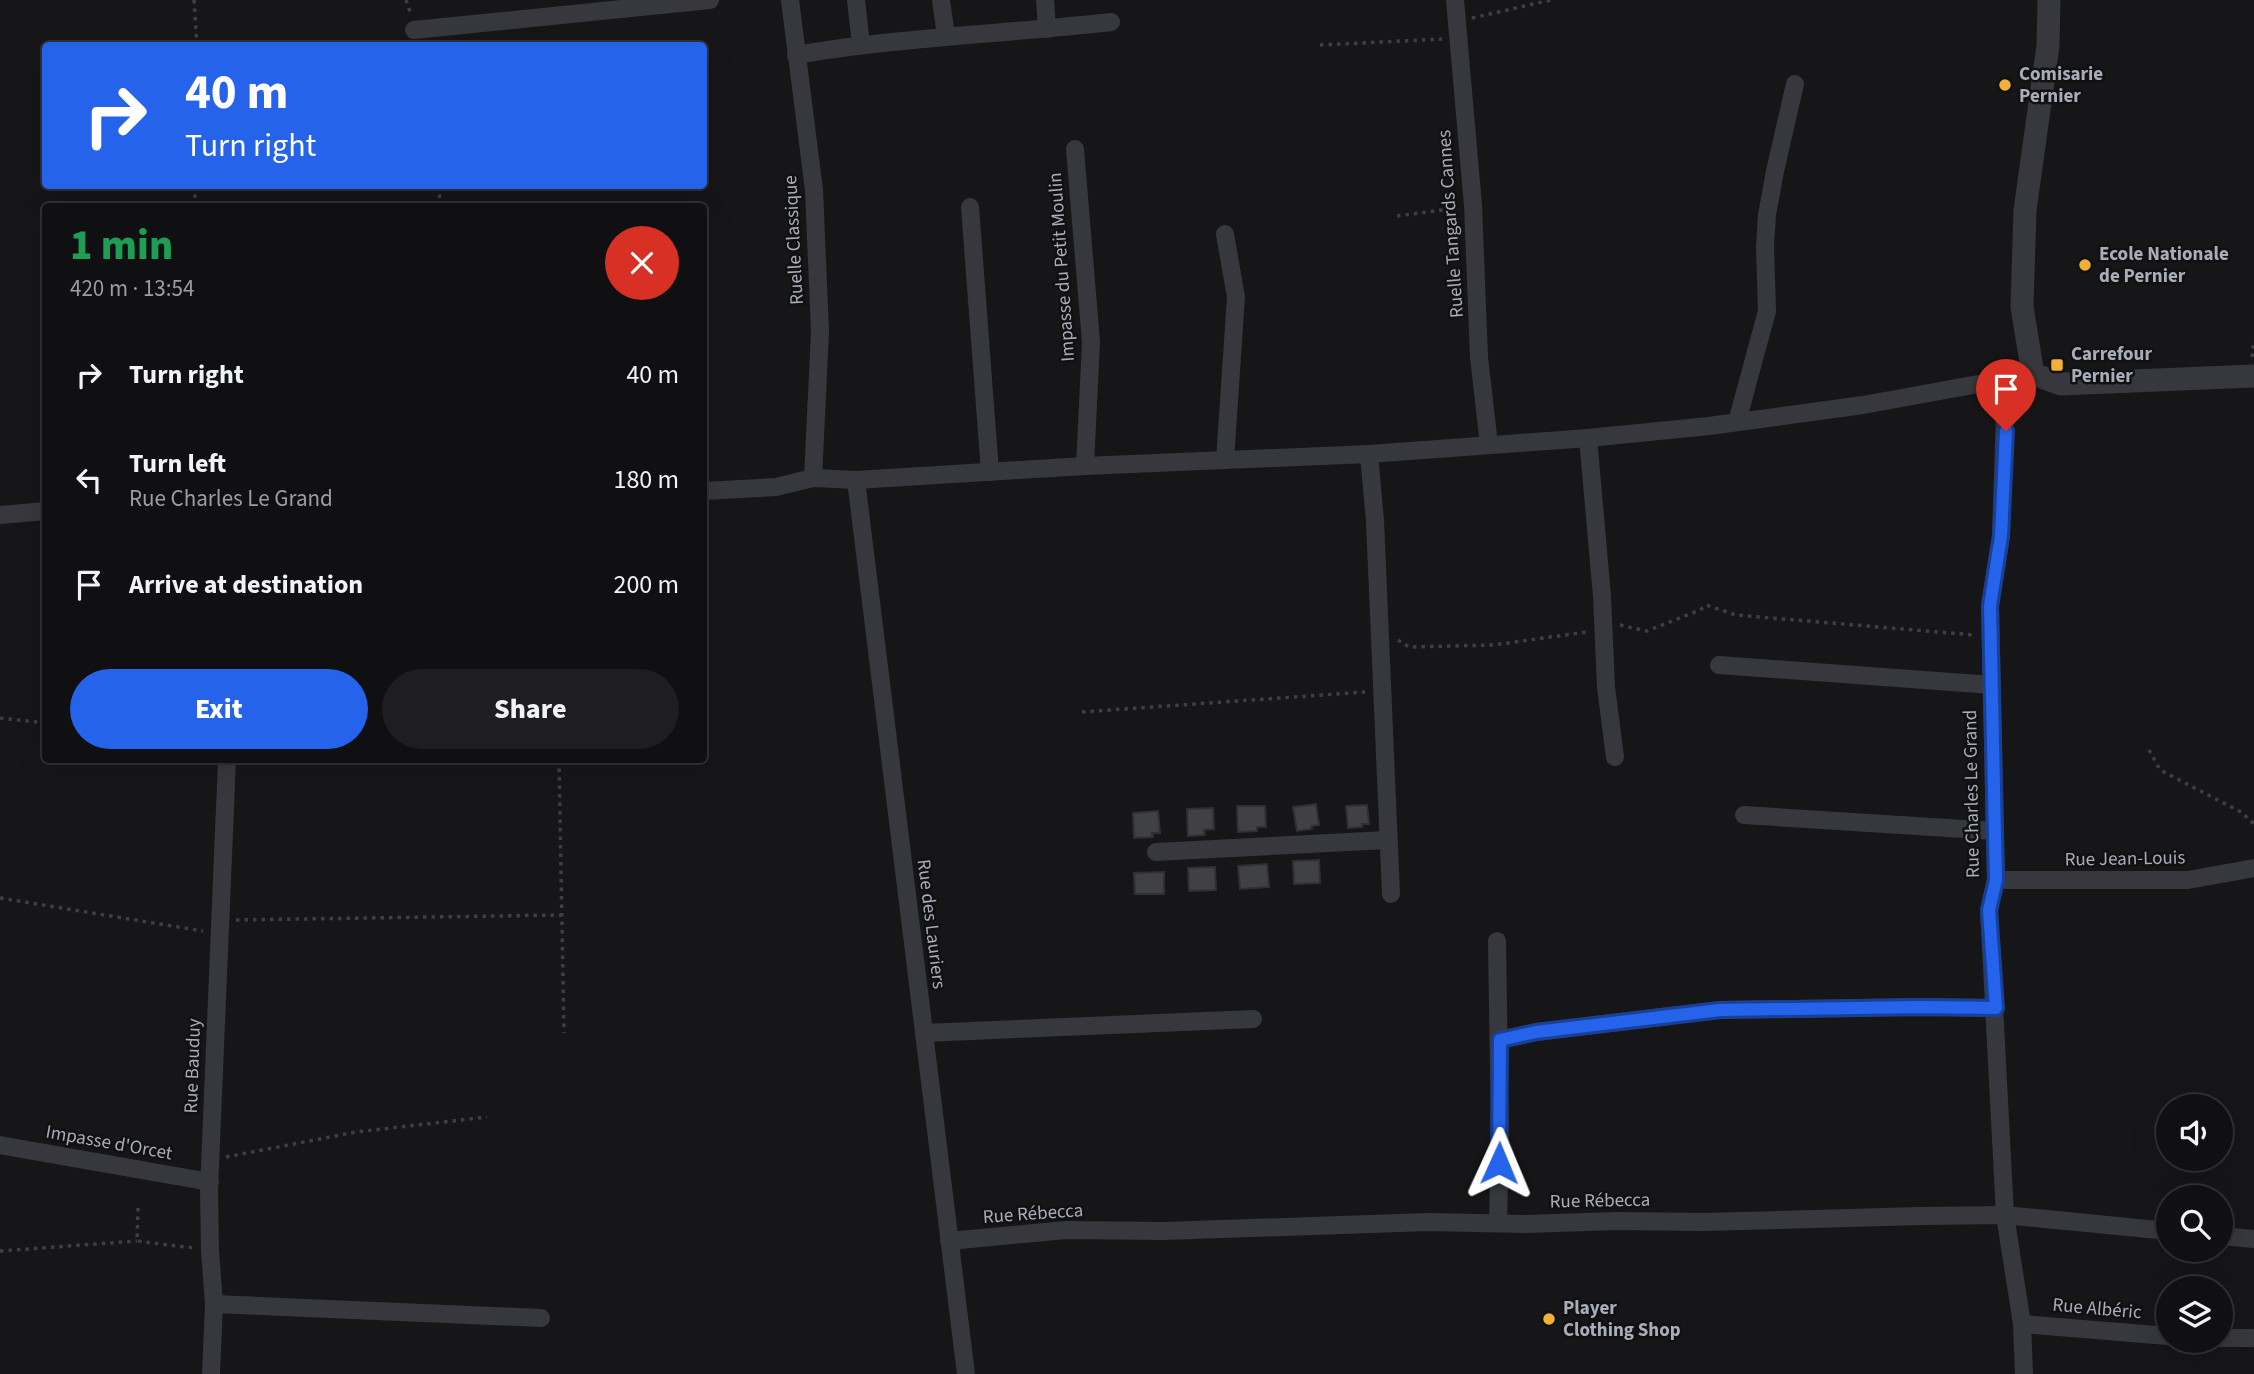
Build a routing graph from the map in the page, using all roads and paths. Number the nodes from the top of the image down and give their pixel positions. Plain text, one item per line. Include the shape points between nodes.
1 (194, 0) edge
2 (406, 0) edge
3 (710, 0) edge
4 (790, 0) edge
5 (856, 0) edge
6 (941, 0) edge
7 (1045, 0) edge
8 (1455, 0) edge
9 (1551, 0) edge
10 (2049, 0) edge
11 (1111, 22) dead end
12 (413, 23) joint
13 (1047, 29) junction
14 (1457, 30) junction
15 (946, 36) junction
16 (197, 42) edge
17 (861, 45) junction
18 (1320, 45) dead end
19 (796, 55) junction
20 (1795, 84) dead end
21 (1075, 149) dead end
22 (1473, 205) junction
23 (970, 207) dead end
24 (1397, 216) dead end
25 (1225, 234) dead end
26 (2033, 374) junction
27 (2254, 376) edge
28 (2006, 379) junction
29 (1737, 422) junction
30 (1588, 438) junction
31 (1489, 445) junction
32 (1369, 454) junction
33 (1225, 460) junction
34 (1085, 466) junction
35 (990, 472) junction
36 (813, 478) junction
37 (856, 480) junction
38 (707, 491) edge
39 (42, 511) edge
40 (0, 515) edge
41 (1603, 625) junction
42 (1378, 629) junction
43 (1990, 636) junction
44 (1719, 666) dead end
45 (1992, 685) junction
46 (1381, 691) junction
47 (1082, 712) dead end
48 (0, 718) edge
49 (42, 723) edge
50 (2149, 750) dead end
51 (1615, 757) dead end
52 (227, 763) edge
53 (559, 763) edge
54 (1744, 815) dead end
55 (2254, 824) edge
56 (1995, 831) junction
57 (1387, 839) junction
58 (1156, 852) dead end
59 (2254, 868) edge
60 (1996, 880) junction
61 (1391, 894) dead end
62 (0, 898) edge
63 (562, 915) junction
64 (219, 927) junction
65 (1497, 941) dead end
66 (1996, 1008) junction
67 (1253, 1019) dead end
68 (564, 1033) dead end
69 (923, 1033) junction
70 (1500, 1040) junction
71 (486, 1117) dead end
72 (0, 1145) edge
73 (211, 1160) junction
74 (210, 1182) junction
75 (138, 1208) dead end
76 (2005, 1215) junction
77 (1498, 1223) junction
78 (2156, 1230) edge
79 (2233, 1237) edge
80 (2254, 1239) edge
81 (137, 1241) junction
82 (949, 1241) junction
83 (210, 1250) junction
84 (0, 1251) edge
85 (214, 1304) junction
86 (541, 1318) dead end
87 (2022, 1324) junction
88 (2156, 1335) edge
89 (2233, 1338) edge
90 (2254, 1338) edge
91 (211, 1374) edge
92 (966, 1374) edge
93 (2024, 1374) edge

1 - 16 path
2 - 12 path
3 - 12 street
4 - 19 street, Ruelle Classique
5 - 17 street
6 - 15 street
7 - 13 street
8 - 14 street, Ruelle Tangards Cannes
9 - 14 path
10 - 26 street via 2048,46 2025,209 2022,307
11 - 13 street
13 - 15 street
14 - 18 path
14 - 22 street, Ruelle Tangards Cannes
15 - 17 street
17 - 19 street
19 - 36 street, Ruelle Classique via 814,190 820,332
20 - 29 street via 1767,215 1767,311
21 - 34 street, Impasse du Petit Moulin via 1091,342
22 - 24 path
22 - 31 street, Ruelle Tangards Cannes via 1479,357
23 - 35 street
25 - 33 street via 1236,297
26 - 27 street via 2060,384
26 - 28 street
28 - 29 street
28 - 43 street, Rue Charles Le Grand via 2001,536
29 - 30 street
30 - 31 street
30 - 41 street
31 - 32 street
32 - 33 street
32 - 42 street
33 - 34 street
34 - 35 street
35 - 37 street
36 - 37 street
36 - 38 street via 776,487
37 - 69 street, Rue des Lauriers
39 - 40 street
41 - 42 path via 1583,634 1493,645 1409,647
41 - 43 path via 1615,623 1647,631 1706,605 1736,615
41 - 51 street
42 - 46 street
43 - 45 street, Rue Charles Le Grand
44 - 45 street
45 - 56 street, Rue Charles Le Grand
46 - 47 path
46 - 57 street
48 - 49 path
50 - 55 path via 2160,770 2241,812
52 - 64 street, Rue Bauduy
53 - 63 path
54 - 56 street
56 - 60 street, Rue Charles Le Grand
57 - 58 street
57 - 61 street
59 - 60 street, Rue Jean-Louis via 2188,880
60 - 66 street, Rue Charles Le Grand via 1989,910
62 - 64 path
63 - 64 path
63 - 68 path
64 - 73 street, Rue Bauduy
65 - 70 street
66 - 70 street via 1720,1010 1547,1030
66 - 76 street, Rue Charles Le Grand
67 - 69 street
69 - 82 street, Rue des Lauriers
70 - 77 street
71 - 73 path via 356,1132
72 - 74 street, Impasse d'Orcet
73 - 74 street, Rue Bauduy
74 - 83 street, Rue Bauduy
75 - 81 path
76 - 77 street, Rue Rébecca
76 - 78 street, Rue Rébecca
76 - 87 street, Rue Charles Le Grand
77 - 82 street, Rue Rébecca via 1066,1230
79 - 80 street
81 - 83 path
81 - 84 path
82 - 92 street, Rue des Lauriers
83 - 85 street, Rue Bauduy
85 - 86 street
85 - 91 street, Rue Bauduy
87 - 88 street, Rue Albéric
87 - 93 street, Rue Charles Le Grand
89 - 90 street

